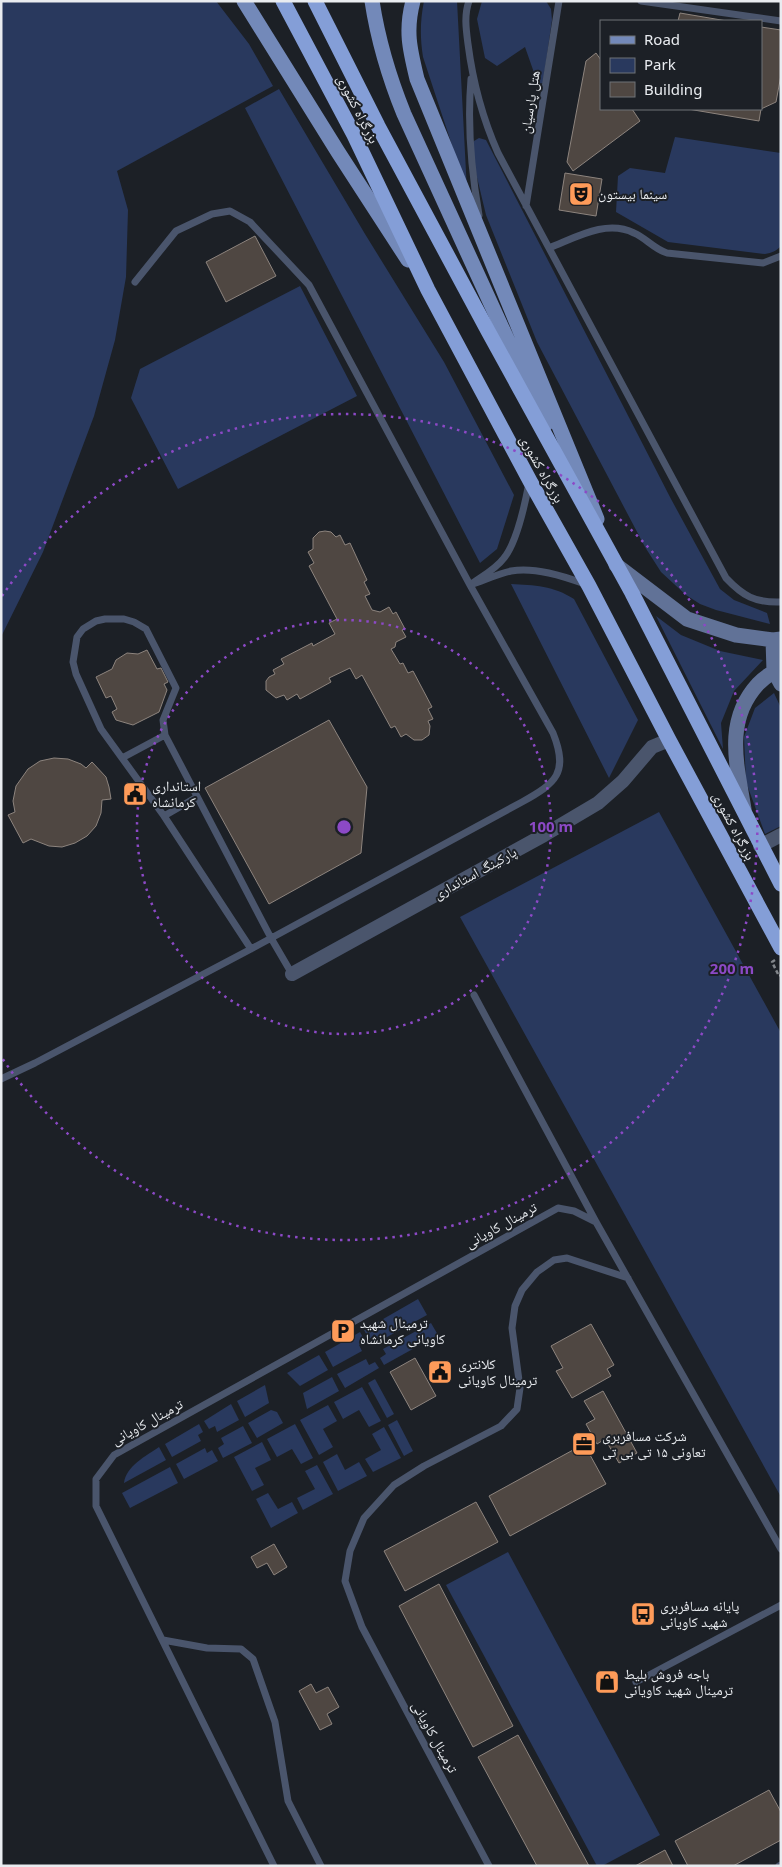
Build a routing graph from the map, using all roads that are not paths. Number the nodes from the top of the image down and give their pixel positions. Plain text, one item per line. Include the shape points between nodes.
1 (244, 1) edge
2 (283, 1) edge
3 (315, 1) edge
4 (372, 1) edge
5 (413, 1) edge
6 (469, 1) edge
7 (559, 1) edge
8 (641, 1) edge
9 (781, 21) edge
10 (472, 76) junction
11 (526, 206) junction
12 (484, 243) junction
13 (548, 248) junction
14 (781, 256) edge
15 (135, 282) dead end
16 (428, 290) junction
17 (530, 481) junction
18 (584, 508) junction
19 (616, 564) junction
20 (470, 585) junction
21 (589, 586) junction
22 (781, 602) edge
23 (777, 639) edge
24 (779, 675) edge
25 (165, 735) junction
26 (669, 740) junction
27 (122, 758) junction
28 (197, 797) junction
29 (745, 813) junction
30 (164, 816) junction
31 (781, 835) edge
32 (760, 846) junction
33 (781, 884) edge
34 (271, 938) junction
35 (781, 948) edge
36 (251, 949) junction
37 (292, 974) joint
38 (474, 995) dead end
39 (1, 1078) edge
40 (596, 1222) junction
41 (628, 1278) junction
42 (781, 1549) edge
43 (781, 1605) edge
44 (163, 1640) junction
45 (636, 1682) dead end
46 (274, 1866) edge
47 (321, 1866) edge
48 (489, 1866) edge

1 - 16 main road
2 - 16 highway, بزرگراه کشوری via 354,135
3 - 18 highway, بزرگراه کشوری via 378,126
4 - 18 main road via 382,51 404,114
5 - 12 main road via 408,36 417,79
6 - 10 lane via 466,26
7 - 11 lane, هتل پارسیان
8 - 9 lane
10 - 11 lane via 489,133
10 - 12 lane via 469,106 471,167
11 - 13 lane
12 - 19 main road
13 - 14 lane via 612,227 635,233 667,253 763,263
13 - 22 lane via 726,578 745,596
15 - 20 lane via 176,232 212,214 230,211 250,222 309,285
16 - 17 highway, بزرگراه کشوری
17 - 20 lane via 523,512 504,558
17 - 21 highway, بزرگراه کشوری
18 - 19 highway, بزرگراه کشوری
19 - 23 main road via 687,619 736,635
19 - 29 highway, بزرگراه کشوری
20 - 21 lane via 522,570 562,575
20 - 34 lane via 553,733 560,757 556,776 544,790
21 - 26 highway, بزرگراه کشوری
23 - 24 main road
24 - 29 main road via 751,692 736,728 734,746
25 - 27 lane
25 - 27 lane via 163,720 176,688 146,629 124,619 96,621 77,637 73,662 101,729
25 - 28 lane
26 - 35 highway, بزرگراه کشوری
26 - 37 street, پارکینگ استانداری via 652,747 623,781 598,803
27 - 30 lane
28 - 30 lane
28 - 34 lane
29 - 32 highway, بزرگراه کشوری
30 - 36 lane
31 - 32 street
32 - 33 highway, بزرگراه کشوری
34 - 36 lane
34 - 37 lane
36 - 39 lane
38 - 40 lane
40 - 41 lane
40 - 44 lane, ترمینال کاویانی via 574,1211 558,1208 114,1455 96,1479 96,1506
41 - 42 lane
41 - 48 lane, ترمینال کاویانی via 567,1258 554,1260 537,1272 522,1290 515,1306 512,1328 520,1388 517,1409 501,1426 394,1485 364,1518 350,1551 346,1581 362,1627
43 - 45 lane
44 - 46 lane, ترمینال کاویانی
44 - 47 lane via 207,1648 241,1649 253,1659 274,1722 288,1801

